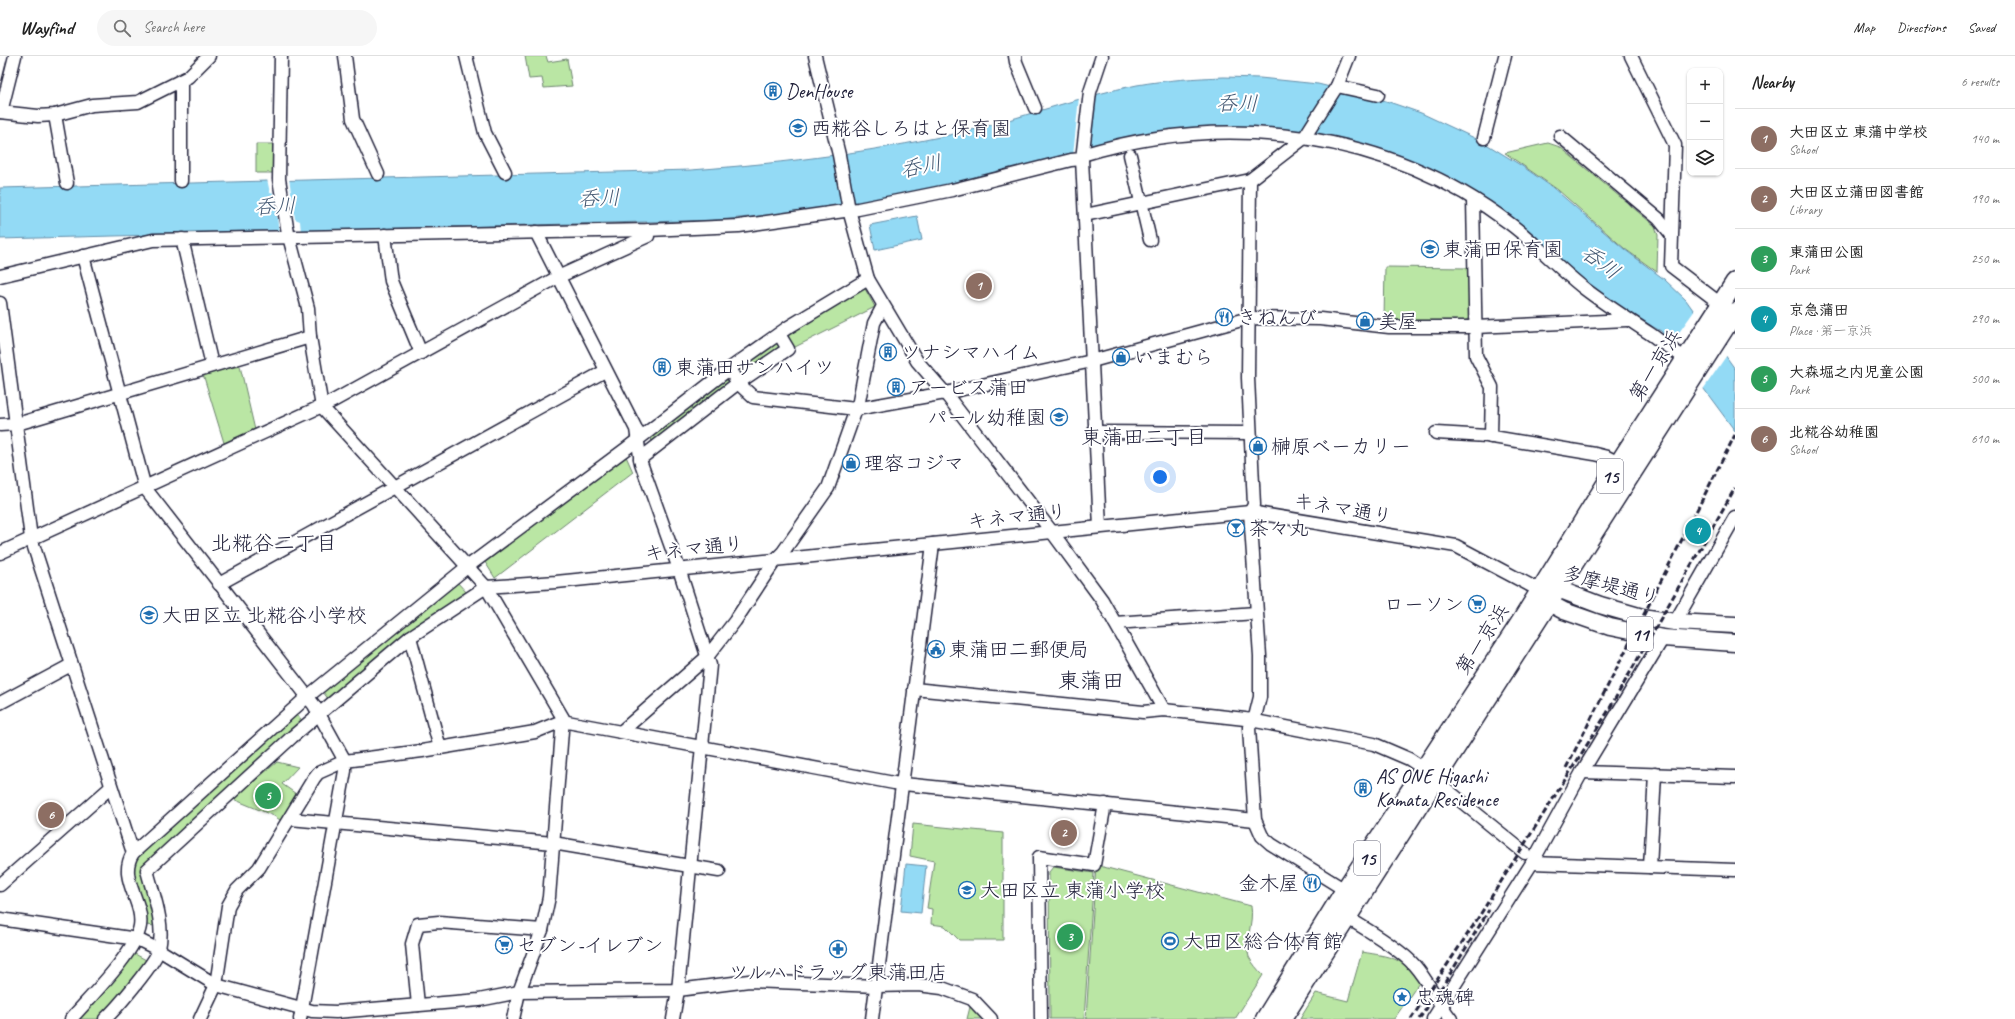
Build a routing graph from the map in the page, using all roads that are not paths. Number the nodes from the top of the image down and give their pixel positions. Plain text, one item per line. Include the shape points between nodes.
1 (15, 56) edge
2 (209, 56) edge
3 (281, 56) edge
4 (345, 56) edge
5 (466, 56) edge
6 (815, 56) edge
7 (1015, 56) edge
8 (1102, 56) edge
9 (1349, 56) edge
10 (1505, 56) edge
11 (1631, 56) edge
12 (181, 81) junction
13 (1337, 87) junction
14 (1378, 95) dead end
15 (1035, 108) dead end
16 (1, 112) edge
17 (54, 115) junction
18 (1560, 136) dead end
19 (1305, 137) junction
20 (1484, 138) dead end
21 (1130, 155) dead end
22 (1083, 156) junction
23 (505, 172) dead end
24 (378, 174) dead end
25 (1250, 180) junction
26 (181, 181) dead end
27 (67, 183) dead end
28 (1473, 199) junction
29 (1142, 203) junction
30 (852, 209) junction
31 (1085, 215) junction
32 (648, 230) junction
33 (536, 232) junction
34 (1671, 234) junction
35 (288, 235) junction
36 (385, 235) junction
37 (182, 239) junction
38 (1150, 240) dead end
39 (83, 256) junction
40 (0, 276) edge
41 (558, 277) junction
42 (868, 279) junction
43 (1735, 282) edge
44 (0, 303) edge
45 (883, 306) junction
46 (1730, 310) edge
47 (1249, 318) junction
48 (1628, 320) junction
49 (1475, 327) junction
50 (779, 334) junction
51 (310, 337) junction
52 (421, 353) junction
53 (1092, 361) junction
54 (1684, 362) junction
55 (212, 365) junction
56 (729, 369) junction
57 (605, 371) junction
58 (738, 383) junction
59 (945, 393) junction
60 (119, 394) junction
61 (322, 407) junction
62 (856, 409) junction
63 (17, 424) junction
64 (0, 426) edge
65 (1095, 432) junction
66 (1250, 433) junction
67 (1436, 433) dead end
68 (1491, 437) junction
69 (636, 441) junction
70 (640, 459) junction
71 (1619, 463) junction
72 (145, 488) junction
73 (396, 488) junction
74 (1250, 512) junction
75 (1735, 517) edge
76 (1100, 527) junction
77 (1052, 532) junction
78 (31, 538) junction
79 (932, 544) junction
80 (0, 553) edge
81 (776, 559) junction
82 (467, 567) junction
83 (679, 569) junction
84 (219, 584) junction
85 (486, 587) junction
86 (1549, 594) junction
87 (1256, 613) junction
88 (1115, 622) junction
89 (1675, 622) junction
90 (1735, 625) edge
91 (410, 637) junction
92 (1663, 638) junction
93 (1735, 643) edge
94 (708, 657) junction
95 (71, 665) junction
96 (914, 689) junction
97 (307, 697) junction
98 (0, 703) edge
99 (1164, 710) junction
100 (319, 713) junction
101 (1250, 720) junction
102 (562, 721) junction
103 (622, 731) junction
104 (702, 747) junction
105 (440, 748) junction
106 (344, 761) junction
107 (1582, 772) junction
108 (1655, 774) junction
109 (1430, 775) junction
110 (1735, 777) edge
111 (902, 784) junction
112 (111, 786) junction
113 (1105, 804) junction
114 (290, 819) junction
115 (1255, 820) junction
116 (335, 824) junction
117 (553, 843) junction
118 (133, 853) junction
119 (1525, 853) dead end
120 (1532, 863) junction
121 (1650, 867) junction
122 (691, 868) junction
123 (1735, 870) edge
124 (719, 871) dead end
125 (0, 885) edge
126 (1346, 890) junction
127 (1346, 918) junction
128 (0, 919) edge
129 (542, 930) junction
130 (137, 940) junction
131 (159, 950) junction
132 (216, 985) junction
133 (877, 986) junction
134 (678, 990) junction
135 (519, 992) junction
136 (418, 1005) junction
137 (1441, 1007) junction
138 (301, 1014) edge
139 (71, 1019) edge
140 (105, 1019) edge
141 (200, 1019) edge
142 (513, 1019) edge
143 (673, 1019) edge
144 (872, 1019) edge
145 (991, 1019) edge
146 (1040, 1019) edge
147 (1265, 1019) edge
148 (1282, 1019) edge
149 (1433, 1019) edge
150 (1451, 1019) edge

1 - 16 street
2 - 12 street
3 - 35 street via 279,179
4 - 24 street via 353,118
5 - 23 street via 485,133
6 - 30 street
7 - 15 street
8 - 22 street via 1090,95
9 - 13 street
10 - 20 street
11 - 34 street via 1675,145
12 - 17 street via 138,102 92,105
12 - 26 street
13 - 14 street
13 - 19 street
16 - 17 street
17 - 27 street
18 - 34 street via 1659,219
19 - 22 street via 1234,132 1186,134 1140,140
19 - 25 street
19 - 28 street via 1389,159 1424,173
21 - 29 street
22 - 30 street via 952,190
22 - 31 street
25 - 29 street
25 - 47 street
28 - 48 street via 1508,223 1584,288
28 - 49 street
29 - 31 street
29 - 38 street
30 - 32 street via 739,226
30 - 42 street
31 - 53 street
32 - 33 street
32 - 41 street via 648,236
33 - 36 street
33 - 41 street
34 - 46 street via 1671,266
35 - 36 street
35 - 37 street
35 - 51 street via 308,308
36 - 52 street via 391,281
37 - 39 street via 153,240
37 - 55 street
39 - 40 street
39 - 60 street
41 - 52 street
41 - 57 street
42 - 45 street
42 - 50 street
43 - 46 highway, 第一京浜 / 15
44 - 63 street
45 - 59 street via 917,361
45 - 62 street via 874,323
46 - 54 highway, 第一京浜 / 15
47 - 49 street via 1320,319 1389,327
47 - 53 street
47 - 66 street
48 - 49 street
48 - 54 street via 1649,333
49 - 68 street via 1476,356 1492,387
50 - 56 street
50 - 58 street via 788,349
51 - 55 street
51 - 61 street
52 - 61 street
53 - 59 street
53 - 65 street
54 - 71 highway, 第一京浜 / 15
54 - 86 highway, 第一京浜 / 15
55 - 60 street
56 - 58 street
56 - 69 street
57 - 69 street via 636,429
57 - 73 street
58 - 62 street via 753,397
58 - 70 street
59 - 62 street
59 - 77 street
60 - 63 street
60 - 72 street
61 - 72 street
61 - 73 street
62 - 81 street via 828,488
63 - 64 street
63 - 78 street
65 - 66 street
65 - 76 street
66 - 74 street via 1254,506
67 - 68 street
68 - 71 street via 1595,454
69 - 70 street
69 - 82 street
70 - 83 street
71 - 86 highway, 第一京浜 / 15
72 - 78 street
72 - 84 street
73 - 82 street
73 - 84 street
74 - 76 street, キネマ通り
74 - 86 street, キネマ通り via 1456,546
74 - 87 street
75 - 89 street
76 - 77 street, キネマ通り
77 - 79 street, キネマ通り
77 - 88 street
78 - 80 street
78 - 95 street
79 - 81 street, キネマ通り
79 - 96 street
81 - 83 street, キネマ通り
81 - 94 street
82 - 85 street
82 - 97 street
83 - 85 street, キネマ通り
83 - 94 street
84 - 97 street
85 - 91 street
85 - 102 street via 563,718
86 - 89 main road, 多摩堤通り / 11 via 1629,614
86 - 92 main road, 多摩堤通り / 11 via 1574,615 1610,627
86 - 109 highway, 第一京浜 / 15 via 1520,623
87 - 88 street
87 - 101 street via 1260,697 1255,717
88 - 99 street
89 - 90 main road, 多摩堤通り / 11
91 - 100 street
91 - 105 street
92 - 93 main road, 多摩堤通り / 11
92 - 107 street
94 - 103 street
94 - 104 street via 710,665
95 - 98 street
95 - 112 street
96 - 99 street via 1143,712
96 - 111 street
97 - 100 street
97 - 118 street
99 - 101 street
100 - 106 street
100 - 131 street via 147,870 159,920
101 - 109 street via 1374,744 1409,759
101 - 115 street
102 - 103 street
102 - 105 street via 535,732
102 - 117 street
103 - 104 street
104 - 111 street
104 - 122 street
105 - 106 street
106 - 114 street via 318,773
106 - 116 street via 345,771
107 - 108 street
107 - 120 street
108 - 110 street
108 - 121 street
109 - 119 street
109 - 126 highway, 第一京浜 / 15
109 - 127 highway, 第一京浜 / 15
111 - 113 street
111 - 133 street
112 - 118 street
112 - 125 street
113 - 115 street
113 - 146 street via 1094,865 1039,857
114 - 116 street
114 - 132 street via 259,868 238,890 228,906
115 - 126 street via 1262,836 1271,844
116 - 117 street
116 - 138 street
117 - 122 street
117 - 129 street via 549,897
118 - 130 street via 128,863 128,874 141,919
120 - 121 street
120 - 137 street
121 - 123 street
122 - 124 street
122 - 134 street
126 - 147 highway, 第一京浜 / 15
127 - 137 street via 1413,964 1430,986
127 - 148 highway, 第一京浜 / 15
128 - 130 street
129 - 135 street
129 - 136 street via 439,922 418,924 412,944
130 - 131 street
130 - 139 street
131 - 132 street
131 - 140 street
132 - 138 street
132 - 141 street
133 - 134 street via 748,982
133 - 144 street
133 - 145 street via 918,985 942,988 972,999
134 - 135 street
134 - 143 street
135 - 136 street via 479,1000
135 - 142 street
136 - 138 street
137 - 149 street
137 - 150 street

